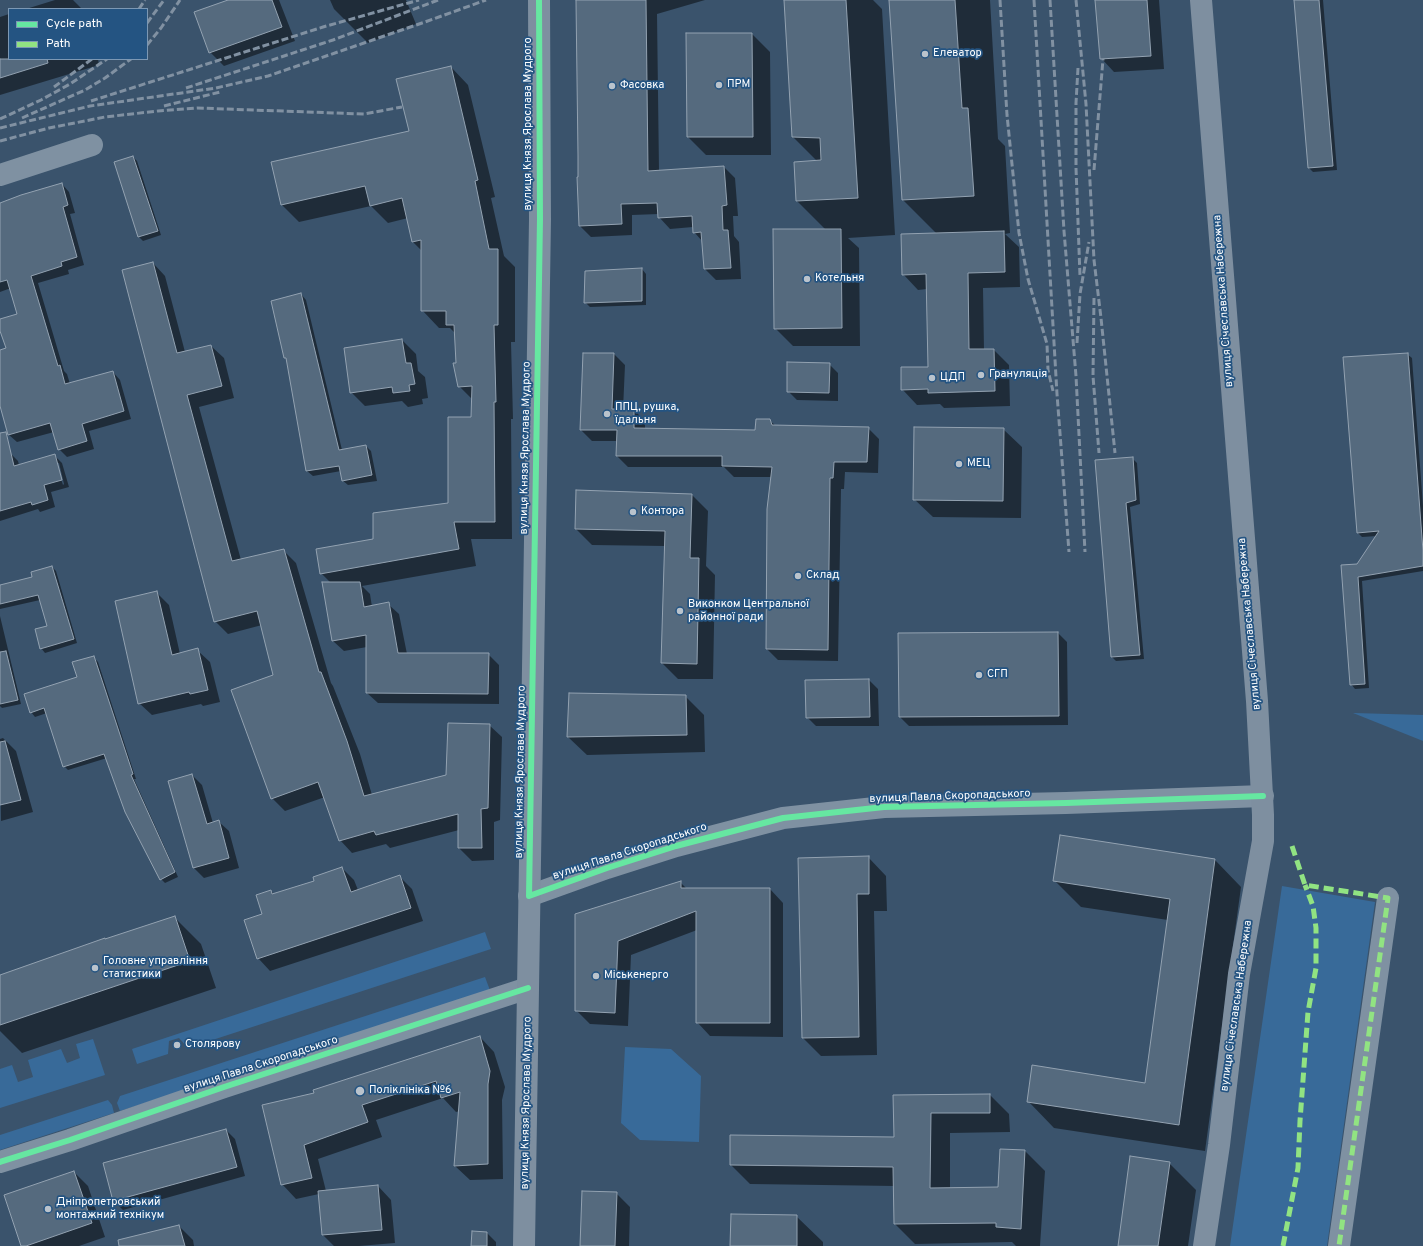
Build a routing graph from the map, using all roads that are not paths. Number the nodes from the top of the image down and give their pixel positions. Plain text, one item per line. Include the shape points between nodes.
1 (539, 0) edge
2 (1201, 0) edge
3 (92, 145) dead end
4 (0, 176) edge
5 (1263, 796) junction
6 (529, 896) junction
7 (1388, 898) dead end
8 (528, 988) junction
9 (0, 1162) edge
10 (524, 1246) edge
11 (1204, 1246) edge
12 (1339, 1246) edge

1 - 6 main road, вулиця Князя Ярослава Мудрого via 540,219
2 - 5 main road, вулиця Січеславська Набережна
3 - 4 street
5 - 6 street, вулиця Павла Скоропадського via 884,807 783,818 676,846
5 - 11 main road, вулиця Січеславська Набережна via 1262,841 1239,974
6 - 8 main road, вулиця Князя Ярослава Мудрого
7 - 12 street
8 - 9 street, вулиця Павла Скоропадського via 224,1086
8 - 10 main road, вулиця Князя Ярослава Мудрого

